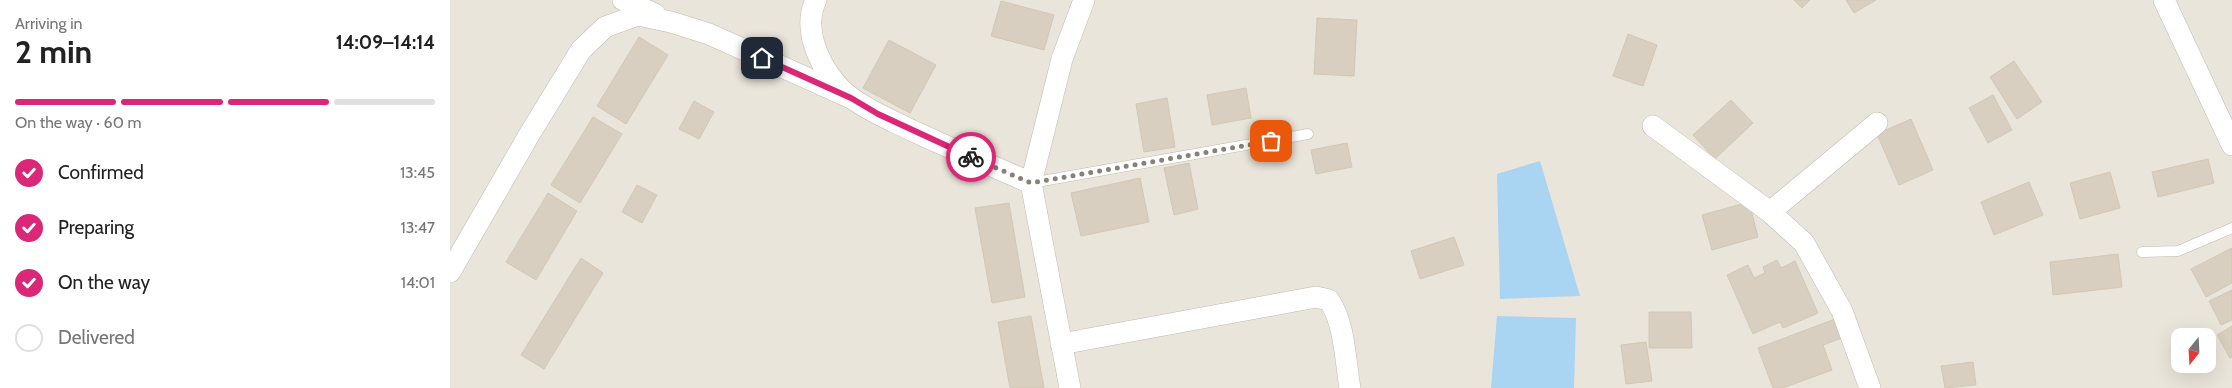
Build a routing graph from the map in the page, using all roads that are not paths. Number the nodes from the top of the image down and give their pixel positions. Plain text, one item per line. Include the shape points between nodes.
1 (623, 0) edge
2 (816, 0) edge
3 (1084, 0) edge
4 (2164, 0) edge
5 (671, 22) junction
6 (851, 98) junction
7 (1877, 123) dead end
8 (1653, 126) dead end
9 (1308, 134) dead end
10 (2232, 145) edge
11 (1031, 183) junction
12 (1770, 212) junction
13 (2232, 228) edge
14 (2142, 252) dead end
15 (450, 272) edge
16 (1062, 344) junction
17 (1070, 388) edge
18 (1350, 388) edge
19 (1870, 388) edge

1 - 5 street
2 - 6 street via 810,26 815,48 826,72
3 - 11 street via 1062,59
4 - 10 street
5 - 6 street via 709,34
5 - 15 street via 638,15 604,27 581,50
6 - 11 street via 962,154
7 - 12 street
8 - 12 street
9 - 11 lane
11 - 16 street
12 - 19 street via 1804,244 1842,311
13 - 14 lane via 2178,251
16 - 17 street
16 - 18 street via 1316,297 1328,300 1336,310

